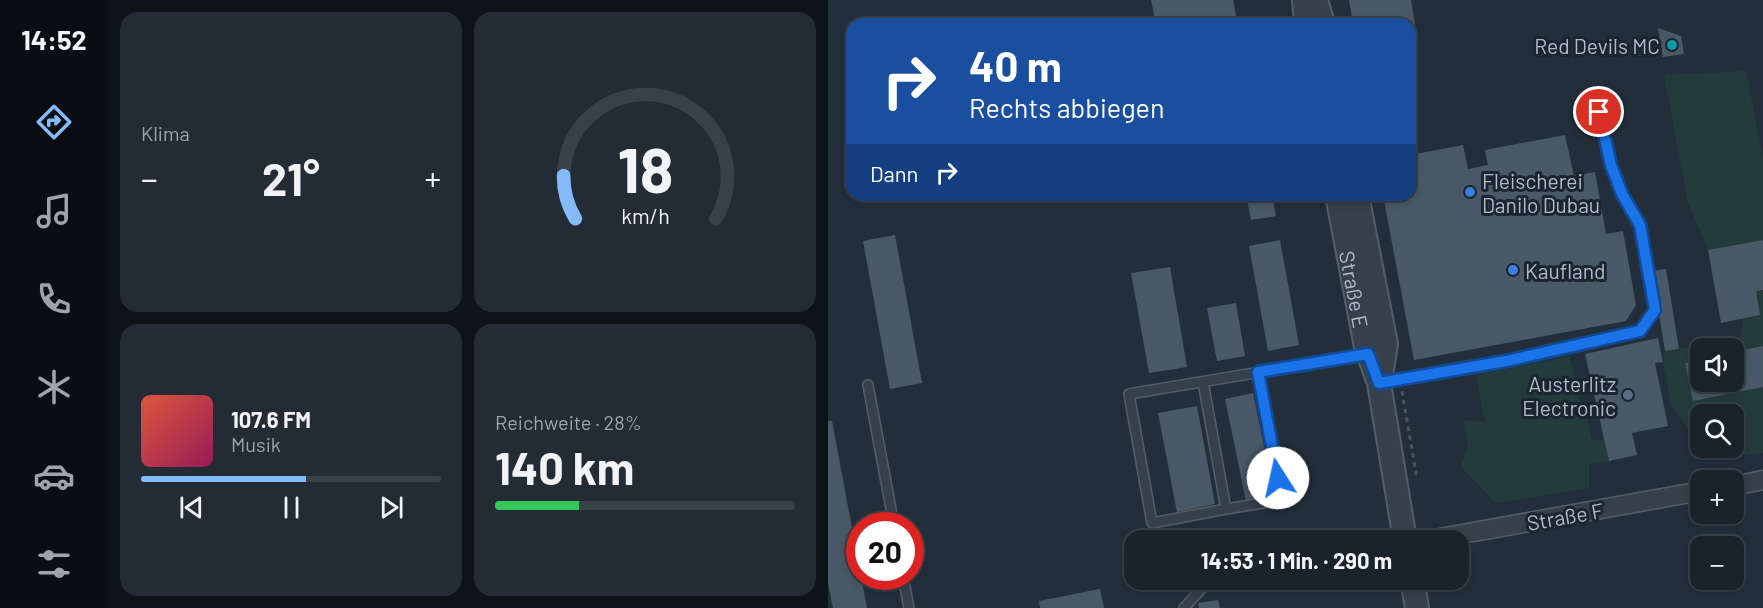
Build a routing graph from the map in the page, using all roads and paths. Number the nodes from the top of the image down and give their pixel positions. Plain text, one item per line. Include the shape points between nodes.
1 (1304, 0) edge
2 (1316, 0) edge
3 (1306, 18) edge
4 (1321, 18) edge
5 (1599, 112) dead end
6 (1338, 201) edge
7 (1358, 201) edge
8 (1368, 354) junction
9 (1258, 372) junction
10 (1203, 382) junction
11 (1379, 383) junction
12 (868, 384) dead end
13 (1763, 480) edge
14 (1744, 484) edge
15 (1690, 493) edge
16 (1226, 509) junction
17 (892, 512) edge
18 (1403, 530) edge
19 (1469, 533) edge
20 (906, 590) edge
21 (1200, 590) edge
22 (1414, 590) edge
23 (909, 608) edge
24 (1184, 608) edge
25 (1418, 608) edge

1 - 3 street
2 - 4 street
5 - 11 lane via 1611,165 1640,225 1655,310 1640,331 1506,361
6 - 8 street, Straße E
7 - 11 street, Straße E via 1386,344
8 - 9 lane
8 - 11 street, Straße E
9 - 10 lane
9 - 16 lane via 1282,500
10 - 16 lane
10 - 16 lane via 1129,394 1152,523
11 - 18 street, Straße E
12 - 17 lane
13 - 14 street
15 - 19 street, Straße F
20 - 23 lane
21 - 24 lane
22 - 25 street

